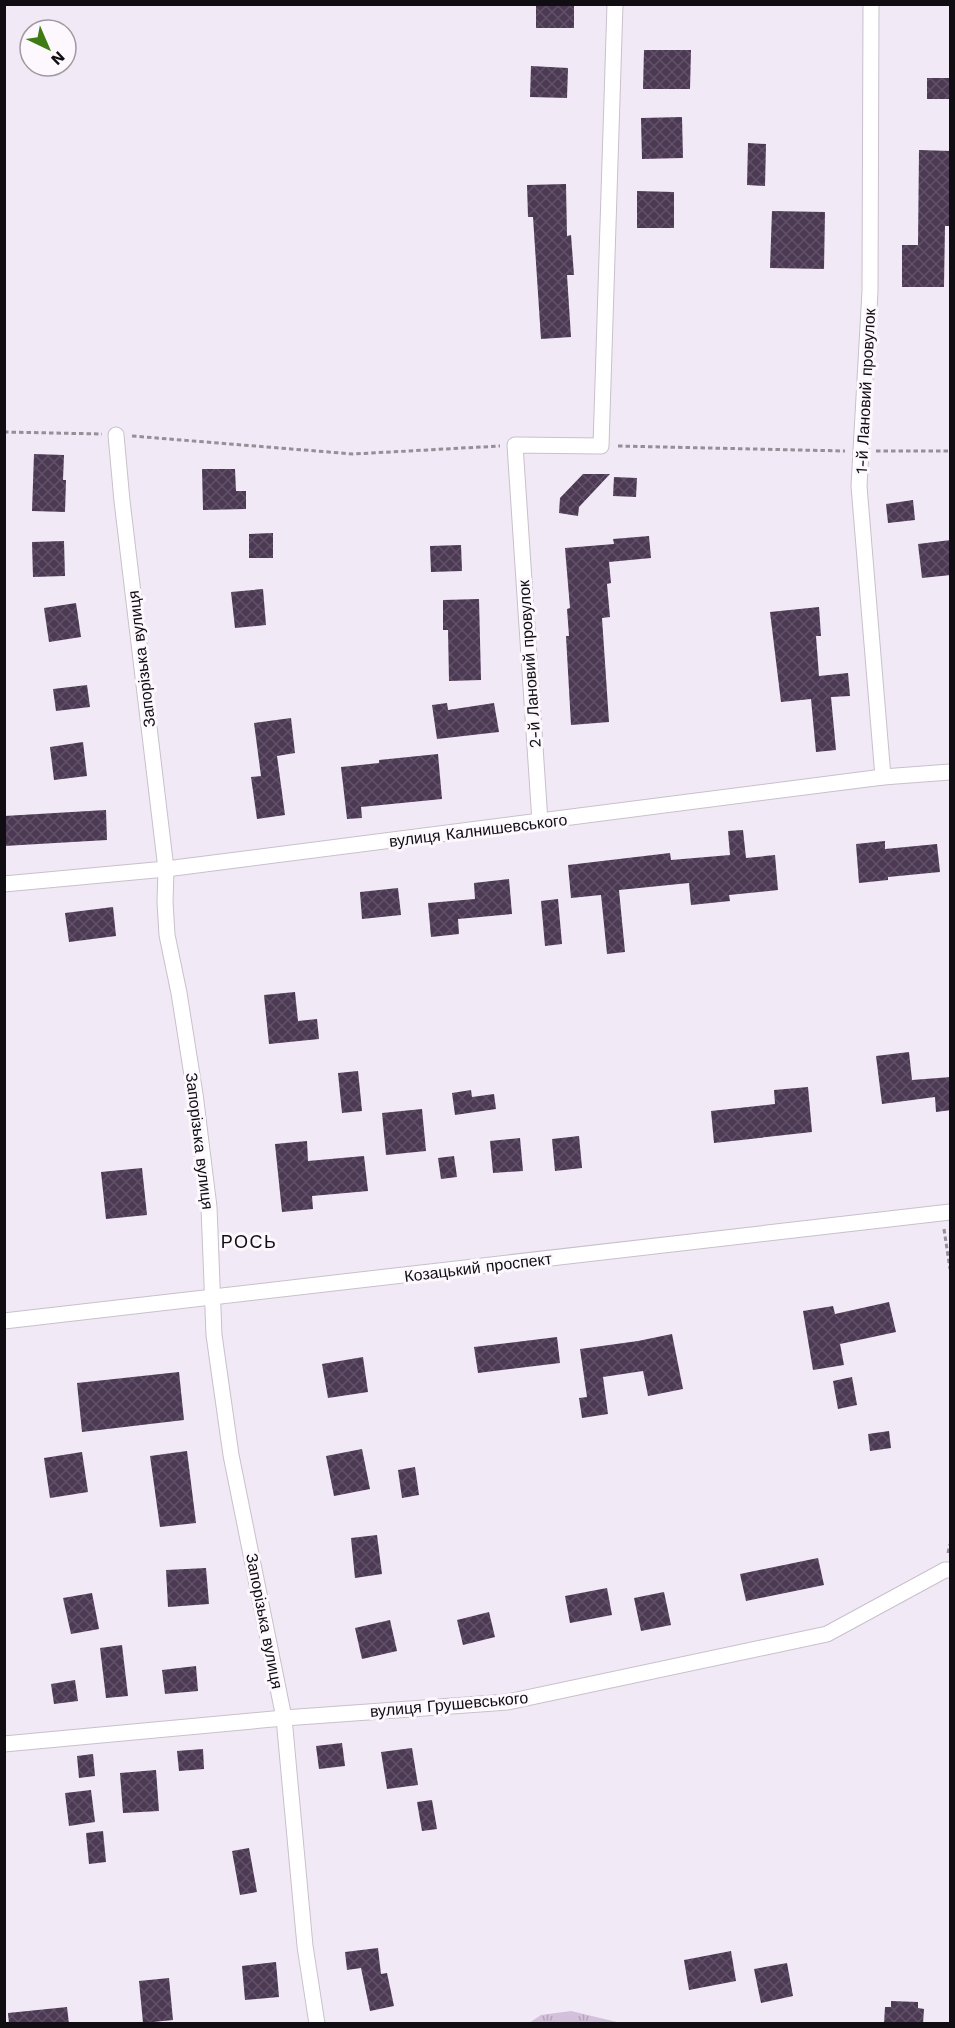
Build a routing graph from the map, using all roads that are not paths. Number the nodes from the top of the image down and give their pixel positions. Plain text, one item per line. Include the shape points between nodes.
1 (615, 4) edge
2 (871, 4) edge
3 (116, 435) road end
4 (951, 772) edge
5 (883, 777) junction
6 (540, 822) junction
7 (166, 869) junction
8 (4, 884) edge
9 (946, 1213) edge
10 (213, 1298) junction
11 (4, 1321) edge
12 (948, 1570) edge
13 (284, 1718) junction
14 (4, 1744) edge
15 (316, 2024) edge

1 - 6 street, 2-й Лановий провулок via 601,446 514,445
2 - 5 street, 1-й Лановий провулок via 870,291 859,486
3 - 7 street, Запорізька вулиця
4 - 5 street, вулиця Калнишевського
5 - 6 street, вулиця Калнишевського
6 - 7 street, вулиця Калнишевського
7 - 8 street, вулиця Калнишевського
7 - 10 street, Запорізька вулиця via 167,935 195,1094 209,1208
9 - 10 street, Козацький проспект
10 - 11 street, Козацький проспект
10 - 13 street, Запорізька вулиця via 214,1335 231,1455
12 - 13 street, вулиця Грушевського via 827,1634 508,1702
13 - 14 street, вулиця Грушевського
13 - 15 street, Запорізька вулиця

